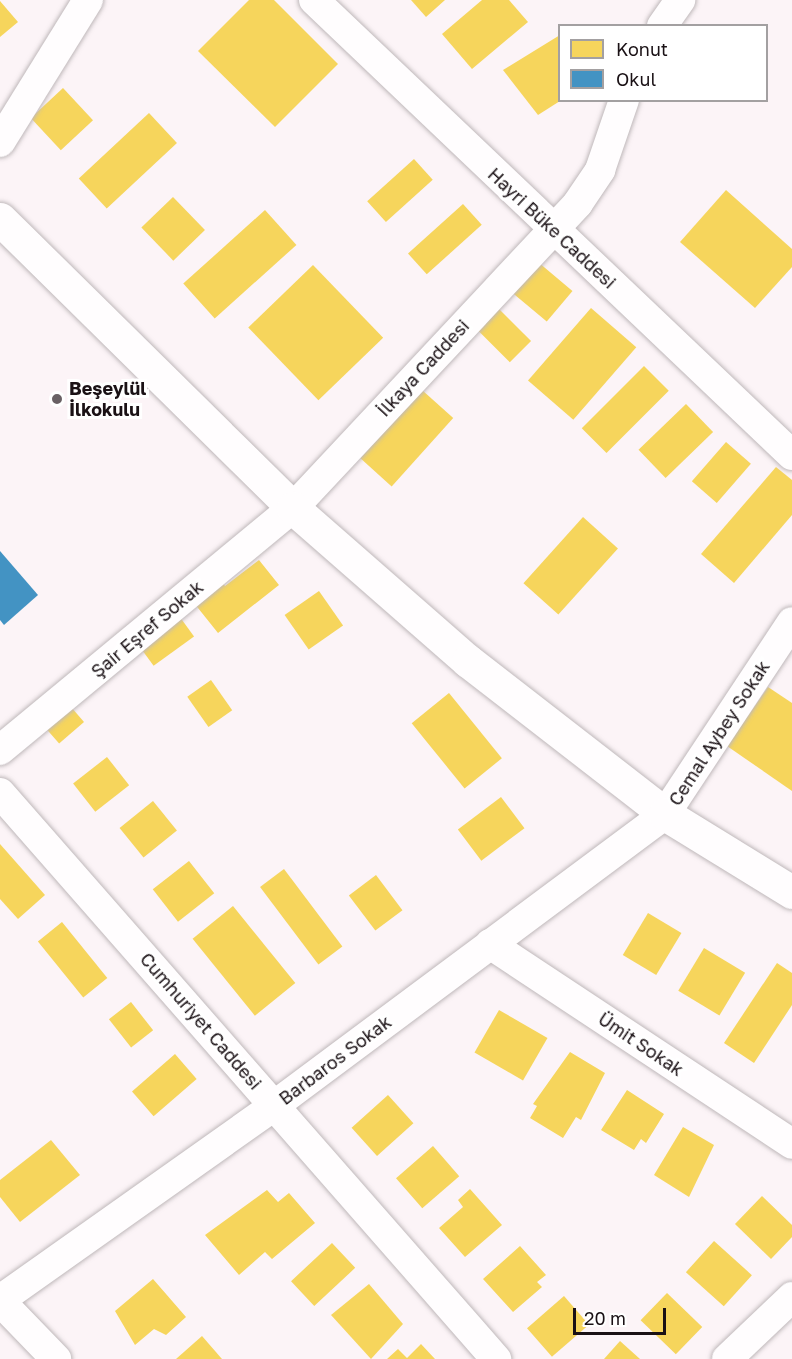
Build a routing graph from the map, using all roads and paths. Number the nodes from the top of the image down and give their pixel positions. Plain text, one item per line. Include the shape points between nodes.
1 (88, 0) edge
2 (314, 0) edge
3 (681, 0) edge
4 (663, 24) edge
5 (623, 102) edge
6 (0, 142) edge
7 (0, 219) edge
8 (553, 230) junction
9 (792, 455) edge
10 (293, 508) junction
11 (792, 622) edge
12 (0, 750) edge
13 (0, 793) edge
14 (665, 814) junction
15 (792, 892) edge
16 (490, 944) junction
17 (275, 1105) junction
18 (792, 1144) edge
19 (792, 1297) edge
20 (0, 1301) edge
21 (57, 1359) edge
22 (495, 1359) edge
23 (727, 1359) edge

1 - 6 street
2 - 8 street, Hayri Büke Caddesi
3 - 4 street
5 - 8 street, İlkaya Caddesi via 600,170
7 - 10 main road
8 - 9 street, Hayri Büke Caddesi
8 - 10 street, İlkaya Caddesi
10 - 12 street, Şair Eşref Sokak
10 - 14 main road via 468,661
11 - 14 street, Cemal Aybey Sokak
13 - 17 street, Cumhuriyet Caddesi
14 - 15 main road
14 - 16 street, Barbaros Sokak
16 - 17 street, Barbaros Sokak
16 - 18 street, Ümit Sokak
17 - 20 street, Barbaros Sokak
17 - 22 street, Cumhuriyet Caddesi
19 - 23 street
20 - 21 street

